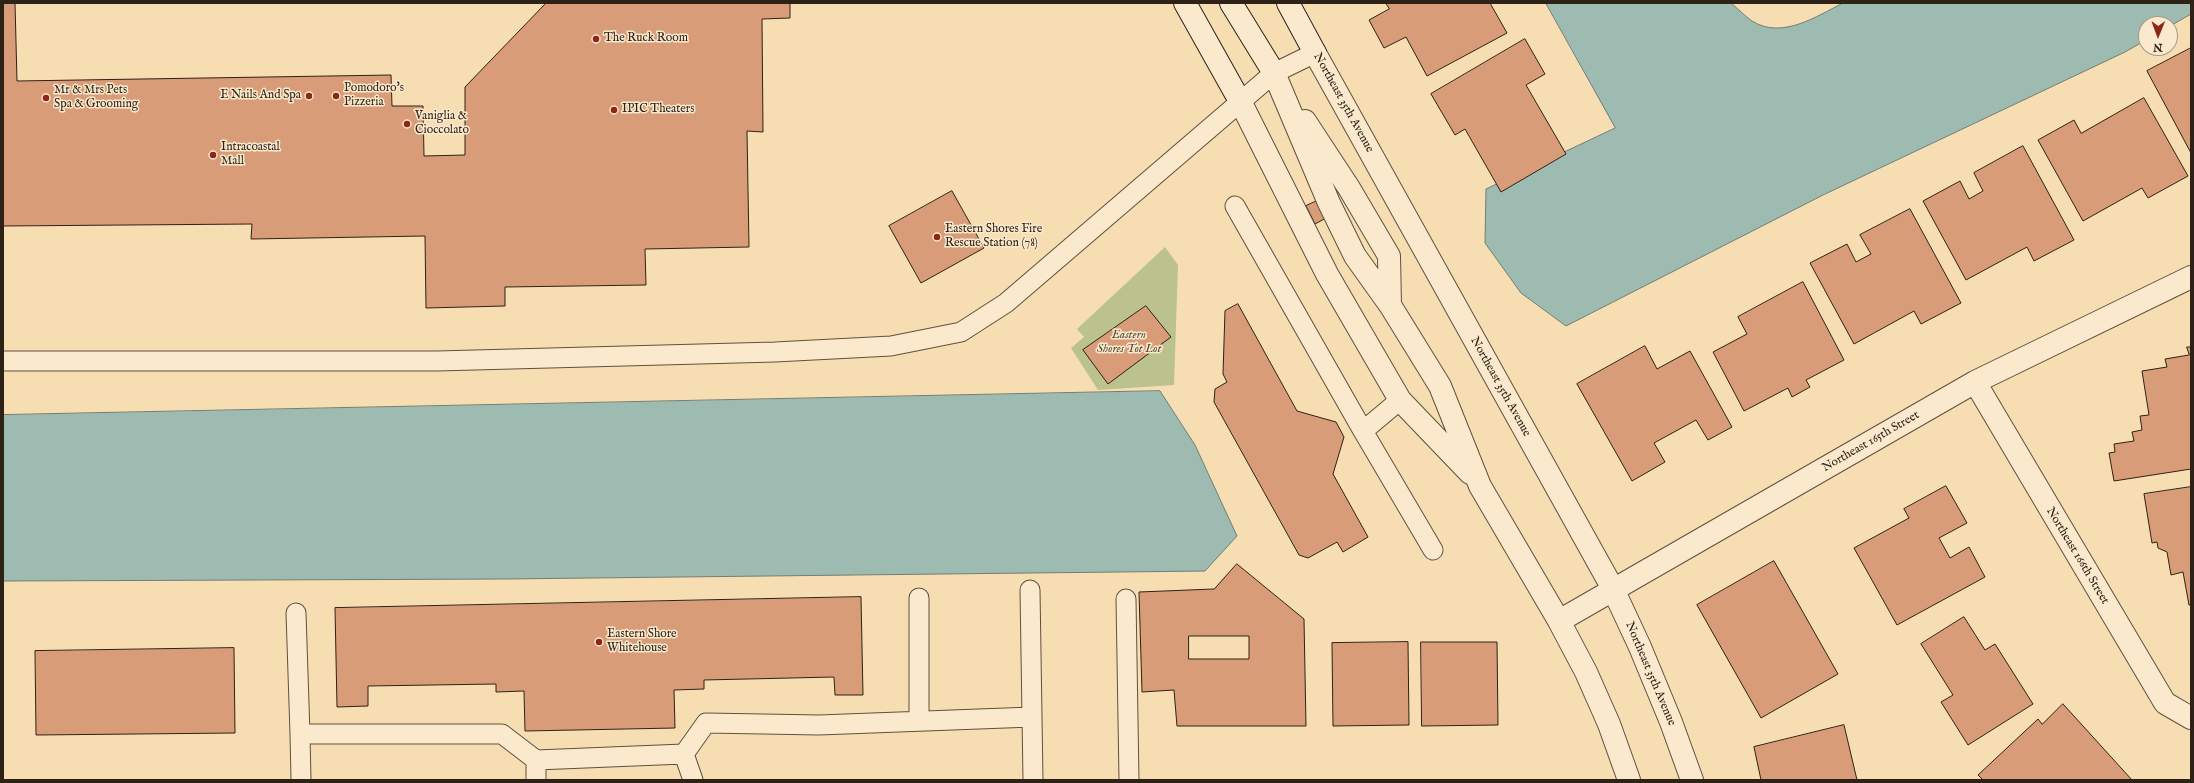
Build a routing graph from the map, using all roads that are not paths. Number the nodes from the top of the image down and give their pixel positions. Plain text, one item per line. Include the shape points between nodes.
1 (1185, 3) edge
2 (1231, 3) edge
3 (1288, 3) edge
4 (1315, 53) junction
5 (1274, 73) junction
6 (1241, 103) junction
7 (1235, 206) dead end
8 (2191, 277) edge
9 (1390, 305) junction
10 (3, 361) edge
11 (1975, 382) junction
12 (1400, 400) junction
13 (1363, 431) junction
14 (1478, 482) junction
15 (1433, 550) dead end
16 (1613, 589) junction
17 (1030, 590) dead end
18 (919, 598) dead end
19 (1126, 599) dead end
20 (296, 613) dead end
21 (1559, 621) junction
22 (1032, 717) junction
23 (2191, 718) edge
24 (919, 721) junction
25 (300, 734) junction
26 (684, 754) junction
27 (536, 760) junction
28 (1686, 779) edge
29 (301, 780) edge
30 (536, 780) edge
31 (693, 780) edge
32 (1033, 780) edge
33 (1129, 780) edge
34 (1630, 780) edge

1 - 6 street
2 - 5 street
3 - 4 street, Northeast 35th Avenue
4 - 5 lane
4 - 16 street, Northeast 35th Avenue
5 - 6 lane
5 - 9 street via 1348,243
5 - 9 street via 1349,188 1389,256
6 - 10 lane via 1006,303 961,332 891,346 760,352 437,361
6 - 12 street via 1327,274
7 - 13 lane
8 - 11 street, Northeast 165th Street
9 - 14 street via 1440,386
11 - 16 street, Northeast 165th Street
11 - 23 street, Northeast 166th Street via 2165,704
12 - 13 lane
12 - 14 street
13 - 15 lane
14 - 21 street
16 - 21 street, Northeast 165th Street
16 - 28 street, Northeast 35th Avenue via 1640,647
17 - 22 lane
18 - 24 lane
19 - 33 lane
20 - 25 lane
21 - 34 street via 1594,691
22 - 24 lane
22 - 32 lane
24 - 26 lane via 819,724 706,723
25 - 27 lane via 502,734
25 - 29 lane
26 - 27 lane
26 - 31 lane
27 - 30 lane

